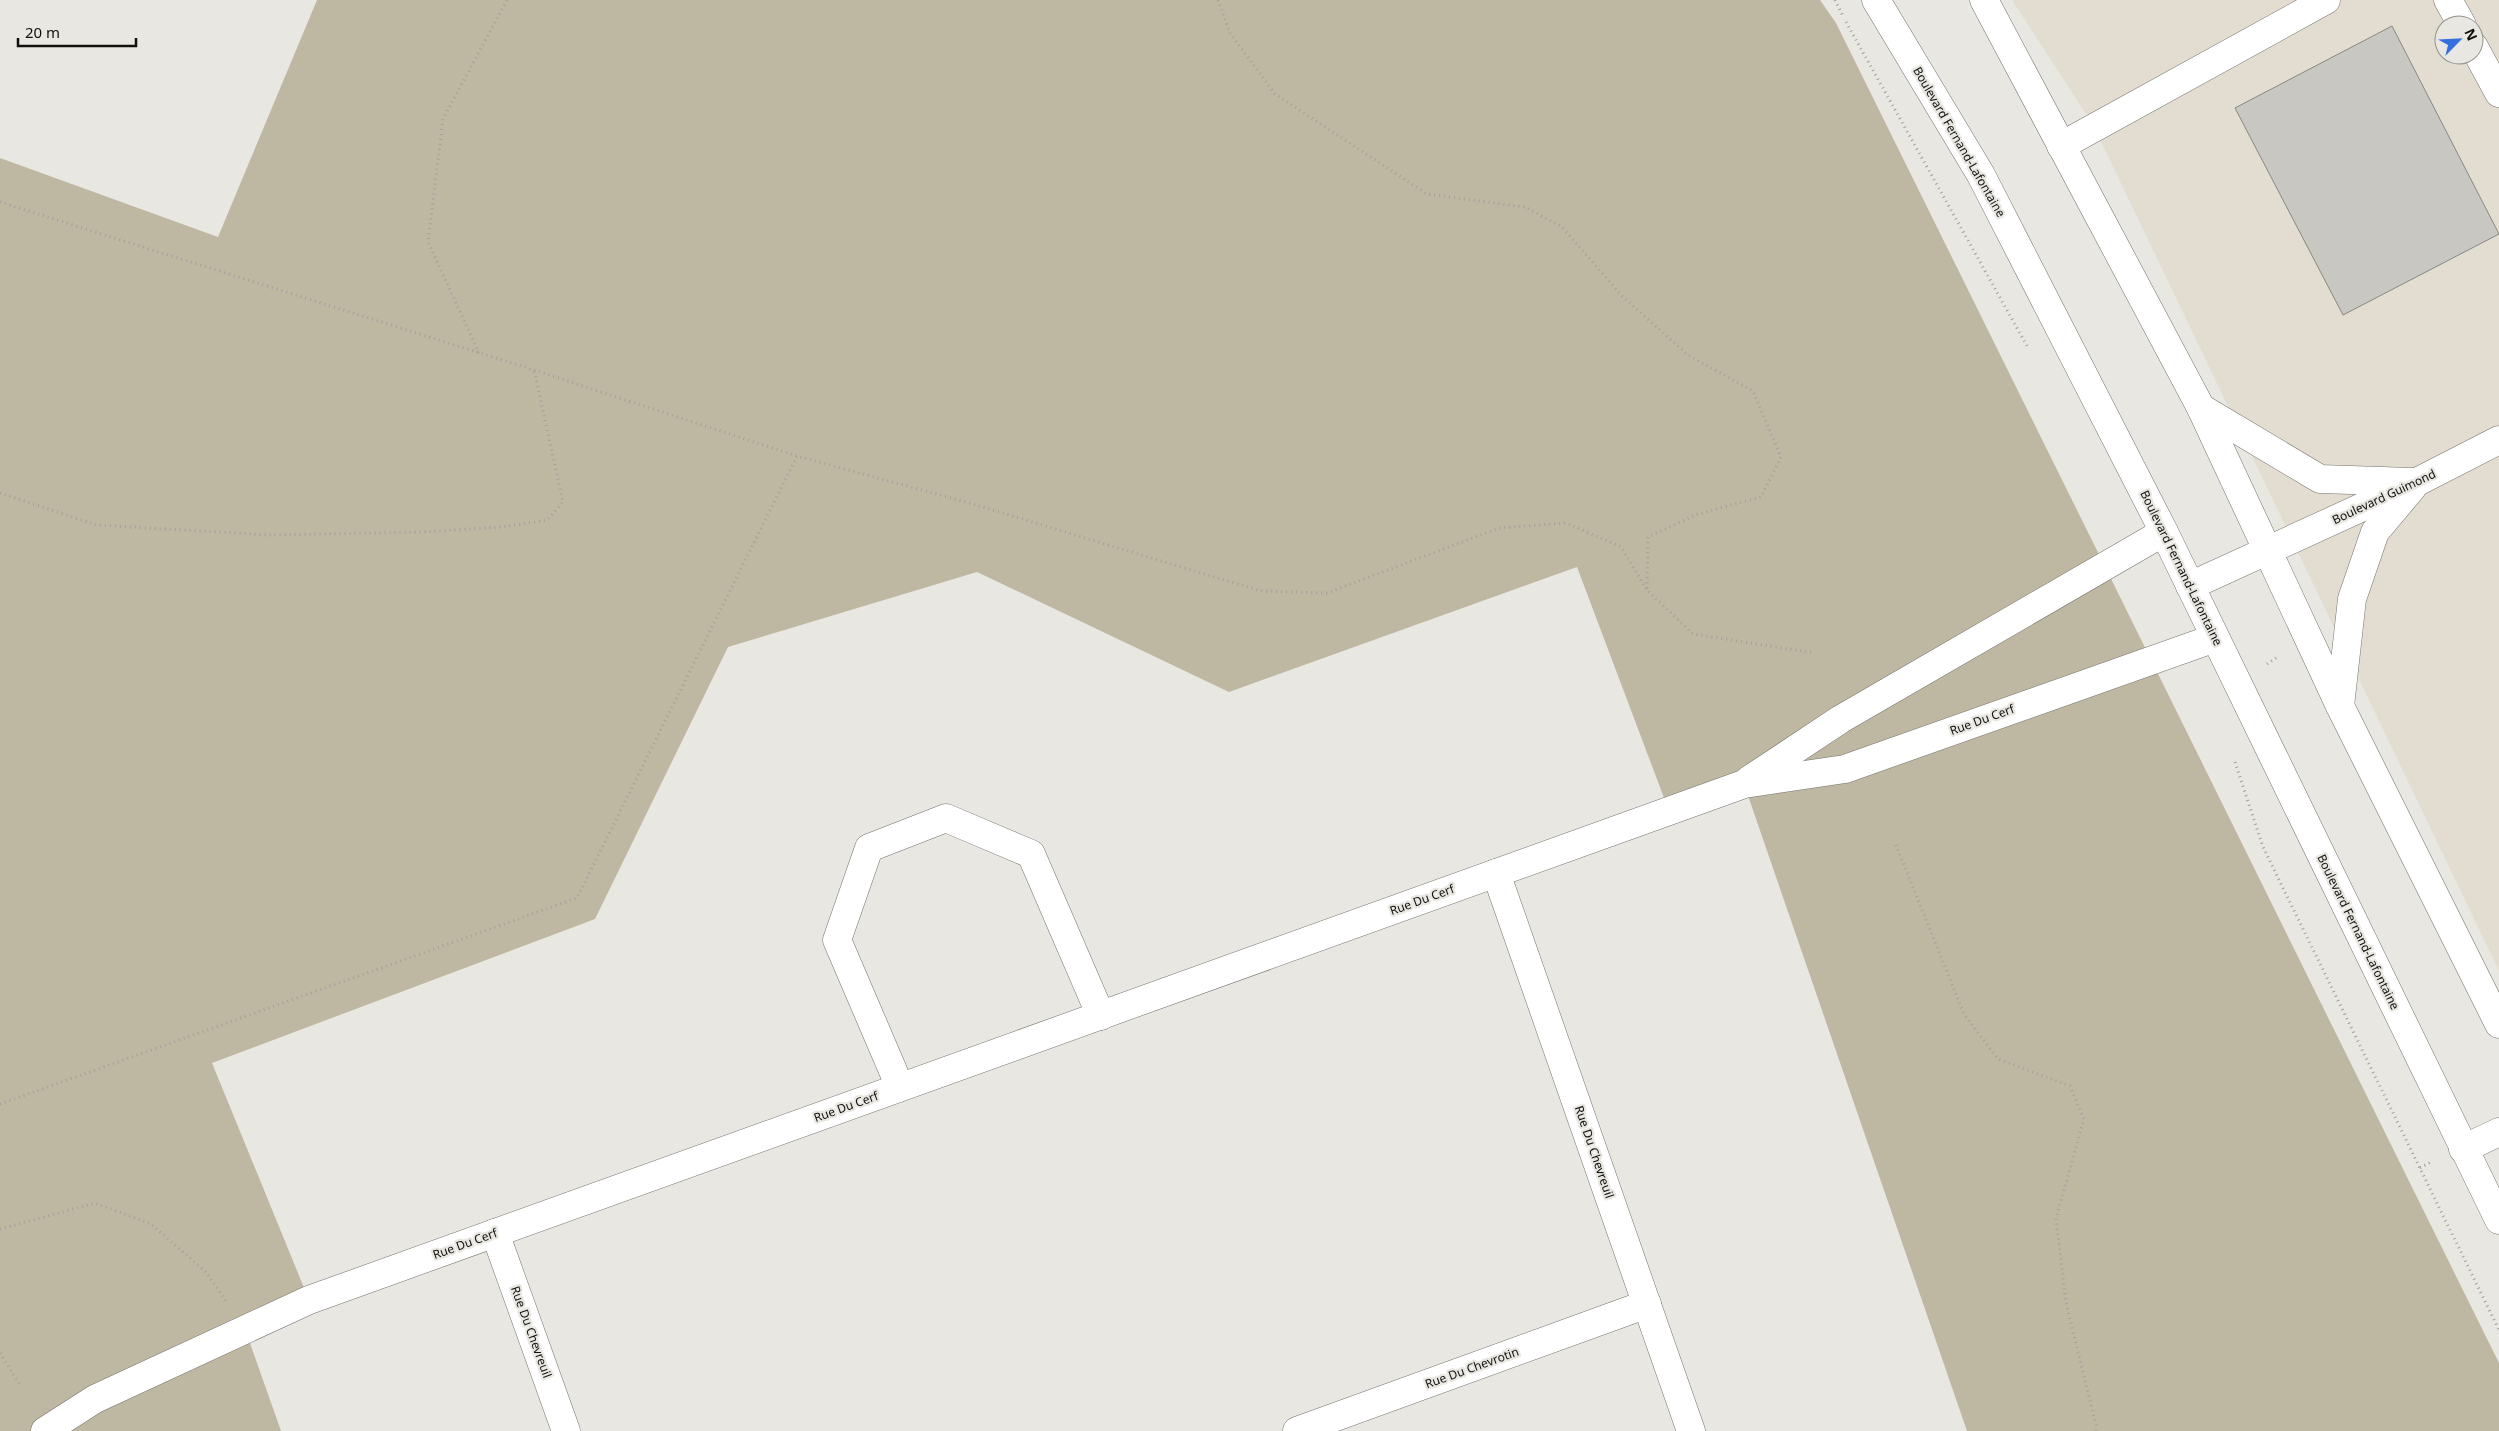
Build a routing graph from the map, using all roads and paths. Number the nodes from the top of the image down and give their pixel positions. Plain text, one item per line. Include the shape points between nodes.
1 (507, 0) edge
2 (1218, 0) edge
3 (1835, 0) edge
4 (1876, 0) edge
5 (1984, 0) edge
6 (2326, 0) edge
7 (2448, 0) edge
8 (2456, 15) edge
9 (2484, 65) edge
10 (2499, 93) edge
11 (2061, 146) junction
12 (0, 202) edge
13 (2028, 349) dead end
14 (480, 353) junction
15 (534, 370) junction
16 (2201, 408) junction
17 (2499, 440) edge
18 (797, 456) junction
19 (2418, 482) junction
20 (0, 493) edge
21 (2164, 532) junction
22 (2268, 552) junction
23 (2190, 586) junction
24 (1647, 590) junction
25 (2215, 638) junction
26 (1815, 654) dead end
27 (2280, 656) dead end
28 (2267, 664) dead end
29 (2340, 706) junction
30 (2232, 753) dead end
31 (1744, 784) junction
32 (1896, 845) dead end
33 (1496, 873) junction
34 (1101, 1016) junction
35 (2499, 1024) edge
36 (900, 1088) junction
37 (0, 1104) edge
38 (2499, 1132) edge
39 (2463, 1148) junction
40 (2499, 1220) edge
41 (0, 1229) edge
42 (496, 1233) junction
43 (1647, 1304) junction
44 (245, 1329) junction
45 (2499, 1330) edge
46 (0, 1352) edge
47 (20, 1385) dead end
48 (44, 1431) edge
49 (566, 1431) edge
50 (1297, 1431) edge
51 (1691, 1431) edge
52 (2096, 1431) edge

1 - 14 path via 443,119 428,242
2 - 24 path via 1230,33 1275,94 1427,194 1525,207 1562,227 1623,297 1688,355 1754,391 1781,457 1760,497 1698,514 1648,537
3 - 13 path
4 - 21 street, Boulevard Fernand-Lafontaine via 1981,175
5 - 11 street
6 - 11 street
7 - 8 street
9 - 10 street
11 - 16 street
12 - 14 path
14 - 15 path
15 - 18 path
15 - 20 path via 563,502 547,520 502,527 423,532 269,535 97,526
16 - 19 street via 2320,479
16 - 22 street
17 - 19 street, Boulevard Guimond
18 - 24 path via 966,502 1261,591 1326,593 1499,528 1566,523 1621,547
18 - 37 path via 577,898
19 - 22 street, Boulevard Guimond
19 - 29 street via 2375,532 2352,599
21 - 23 street, Boulevard Fernand-Lafontaine
21 - 31 street, Rue Du Cerf via 1841,719
22 - 23 street
22 - 29 street
23 - 25 street, Boulevard Fernand-Lafontaine
24 - 26 path via 1693,634
25 - 31 street, Rue Du Cerf via 1845,769
25 - 39 street, Boulevard Fernand-Lafontaine
27 - 28 path
29 - 35 street
30 - 45 path via 2264,847
31 - 33 street, Rue Du Cerf
32 - 52 path via 1964,1014 1998,1059 2070,1086 2084,1119 2056,1218 2066,1303
33 - 34 street, Rue Du Cerf
33 - 43 street, Rue Du Chevreuil
34 - 36 street, Rue Du Cerf
34 - 36 street via 1031,854 946,818 869,848 838,940
36 - 42 street, Rue Du Cerf
38 - 39 street
39 - 40 street, Boulevard Fernand-Lafontaine
41 - 44 path via 95,1203 151,1224 206,1272
42 - 44 street, Rue Du Cerf via 309,1300
42 - 49 street, Rue Du Chevreuil
43 - 50 street, Rue Du Chevrotin
43 - 51 street, Rue Du Chevreuil
44 - 48 street, Rue Du Cerf via 95,1399
46 - 47 path

